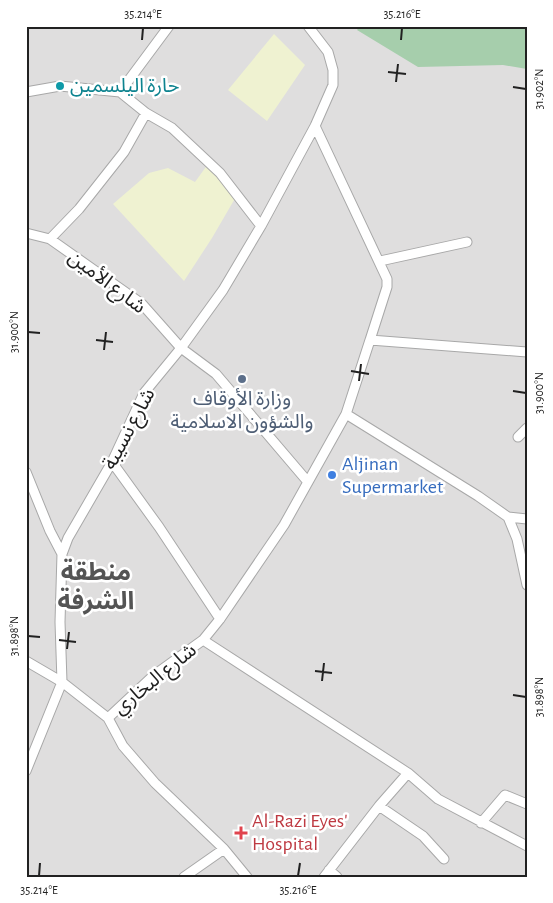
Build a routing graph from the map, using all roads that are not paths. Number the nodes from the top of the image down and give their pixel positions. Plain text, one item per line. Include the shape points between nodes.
1 (169, 26) edge
2 (308, 26) edge
3 (26, 92) edge
4 (120, 92) junction
5 (146, 113) junction
6 (315, 126) junction
7 (261, 226) junction
8 (26, 233) edge
9 (50, 239) junction
10 (467, 242) dead end
11 (380, 261) junction
12 (370, 340) junction
13 (181, 348) junction
14 (527, 352) edge
15 (346, 414) junction
16 (527, 428) edge
17 (518, 437) dead end
18 (112, 462) junction
19 (26, 472) edge
20 (308, 482) junction
21 (508, 517) junction
22 (527, 519) edge
23 (62, 554) junction
24 (527, 585) edge
25 (220, 619) junction
26 (204, 640) junction
27 (26, 661) edge
28 (62, 682) junction
29 (108, 718) junction
30 (26, 771) edge
31 (408, 773) junction
32 (527, 804) edge
33 (379, 806) junction
34 (481, 823) junction
35 (527, 846) edge
36 (224, 849) junction
37 (444, 859) dead end
38 (326, 873) edge
39 (184, 877) edge
40 (247, 877) edge
41 (337, 877) edge

1 - 4 street
2 - 6 street via 328,52 333,70 333,86
3 - 4 street via 60,86
4 - 5 street
5 - 7 street via 172,128 220,173
5 - 9 street via 124,152 79,209
6 - 7 street
6 - 11 street
7 - 13 street via 223,290
8 - 9 street, شارع الأمين
9 - 13 street, شارع الأمين via 142,304
10 - 11 street
11 - 12 street via 387,287
12 - 14 street
12 - 15 street
13 - 18 street, شارع نسيبة via 144,394
13 - 20 street via 216,374
15 - 20 street
15 - 21 street
16 - 17 street
18 - 23 street, شارع نسيبة
18 - 25 street
19 - 23 street
20 - 25 street via 284,525
21 - 22 street
21 - 24 street via 517,539
23 - 28 street, شارع نسيبة
25 - 26 street
26 - 29 street, شارع البخاري via 153,676
26 - 31 street, شارع البخاري
27 - 28 street, شارع البخاري
28 - 29 street, شارع البخاري
28 - 30 street
29 - 36 street via 123,746 155,783
31 - 33 street
31 - 34 street, شارع البخاري via 438,799
32 - 34 street via 505,795
33 - 37 street via 423,836
33 - 38 street
34 - 35 street, شارع البخاري
36 - 39 street
36 - 40 street
38 - 41 street

